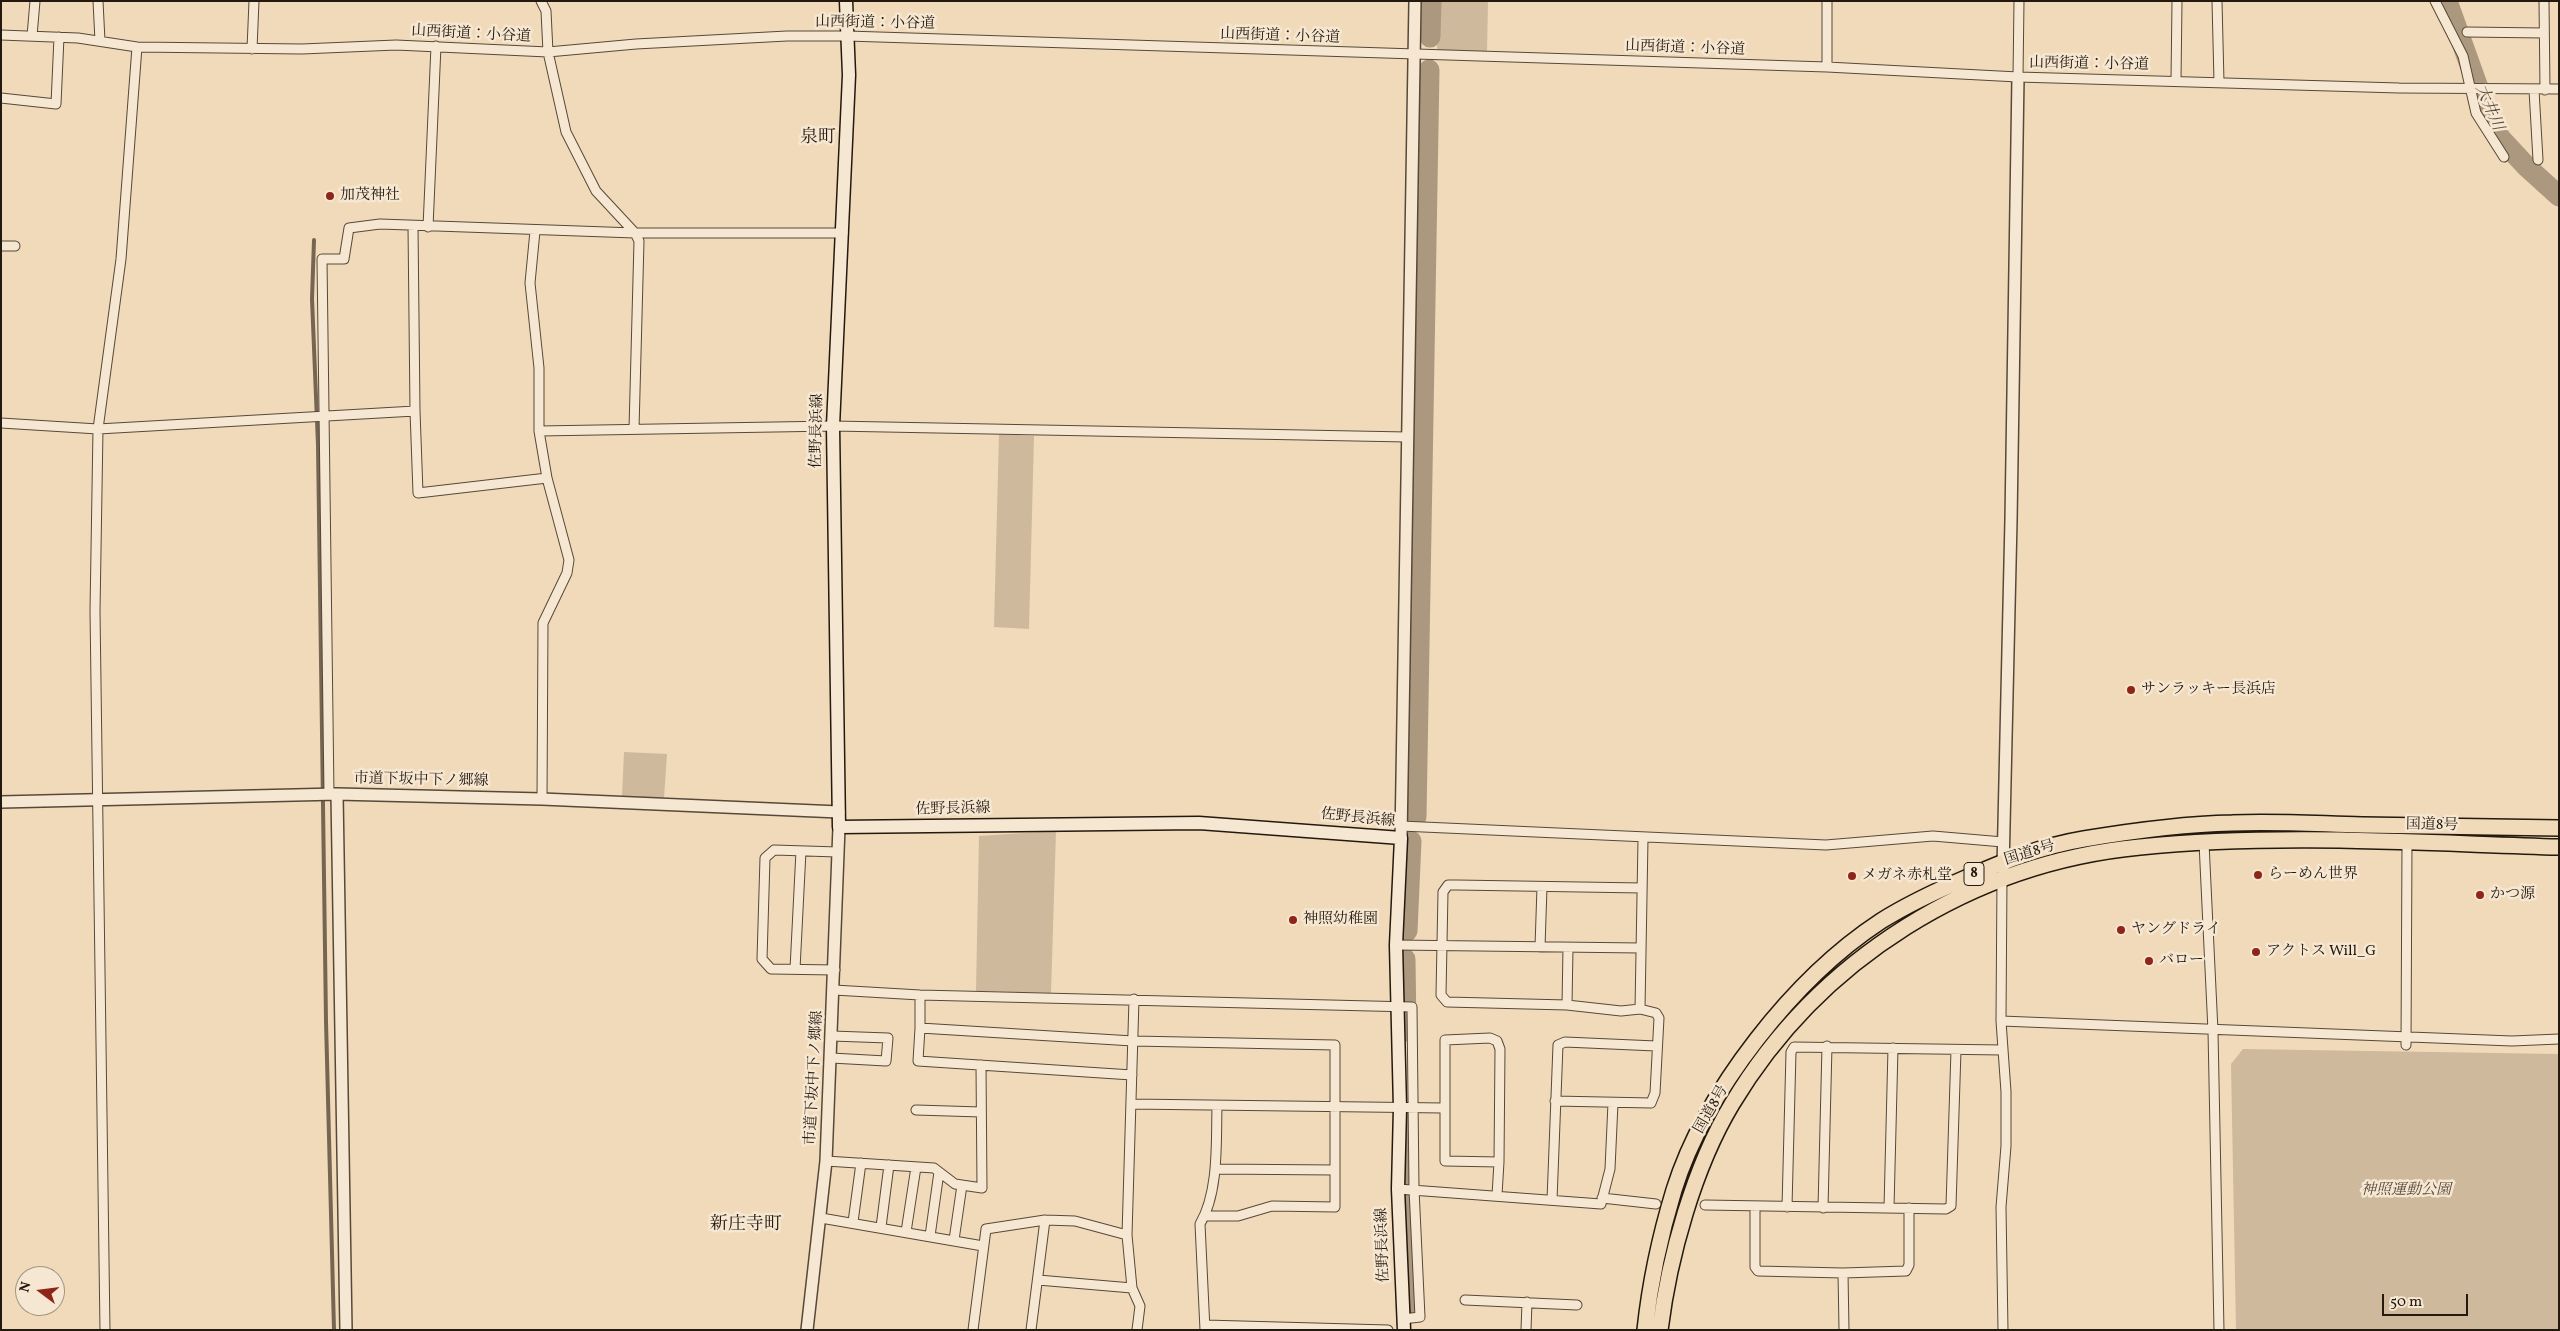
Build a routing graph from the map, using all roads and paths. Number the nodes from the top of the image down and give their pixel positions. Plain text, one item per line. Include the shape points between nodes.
1 (35, 1) edge
2 (98, 1) edge
3 (254, 1) edge
4 (541, 1) edge
5 (846, 1) edge
6 (1415, 1) edge
7 (1826, 1) edge
8 (2019, 1) edge
9 (2177, 1) edge
10 (2217, 1) edge
11 (2435, 1) edge
12 (2544, 1) edge
13 (2468, 32) dead end
14 (2544, 33) junction
15 (1, 35) edge
16 (32, 36) junction
17 (847, 36) junction
18 (59, 37) junction
19 (100, 41) junction
20 (137, 46) junction
21 (436, 46) junction
22 (252, 49) junction
23 (548, 52) junction
24 (1414, 55) junction
25 (1827, 67) junction
26 (2018, 77) junction
27 (2176, 81) junction
28 (2219, 82) junction
29 (2470, 88) junction
30 (2559, 89) edge
31 (2534, 90) junction
32 (2545, 90) junction
33 (1, 98) edge
34 (2504, 157) dead end
35 (2538, 160) dead end
36 (413, 226) junction
37 (428, 227) junction
38 (535, 231) junction
39 (635, 233) junction
40 (843, 233) junction
41 (1, 246) edge
42 (15, 246) dead end
43 (415, 411) junction
44 (326, 417) junction
45 (1, 422) edge
46 (833, 426) junction
47 (98, 429) junction
48 (634, 429) junction
49 (540, 431) junction
50 (1407, 437) junction
51 (547, 478) junction
52 (327, 794) junction
53 (97, 799) junction
54 (542, 799) junction
55 (1, 802) edge
56 (840, 812) junction
57 (839, 827) junction
58 (2559, 828) edge
59 (1401, 832) junction
60 (1643, 839) junction
61 (2003, 842) junction
62 (2204, 843) junction
63 (2407, 843) junction
64 (2559, 846) edge
65 (801, 851) junction
66 (838, 852) junction
67 (2003, 861) junction
68 (2002, 878) junction
69 (1542, 887) junction
70 (1642, 888) junction
71 (1396, 945) junction
72 (1443, 945) junction
73 (1540, 947) junction
74 (1568, 948) junction
75 (1641, 948) junction
76 (795, 969) junction
77 (835, 970) junction
78 (834, 990) junction
79 (920, 995) junction
80 (1134, 999) junction
81 (1403, 1006) junction
82 (1568, 1006) junction
83 (1640, 1009) junction
84 (2001, 1020) junction
85 (920, 1028) junction
86 (2213, 1031) junction
87 (832, 1036) junction
88 (2559, 1039) edge
89 (1133, 1041) junction
90 (2405, 1041) junction
91 (1656, 1046) junction
92 (1827, 1046) junction
93 (1892, 1048) junction
94 (1956, 1050) junction
95 (2002, 1050) junction
96 (831, 1058) junction
97 (980, 1065) junction
98 (1132, 1075) junction
99 (1555, 1101) junction
100 (1131, 1104) junction
101 (1613, 1104) junction
102 (1217, 1106) junction
103 (1335, 1108) junction
104 (1406, 1108) junction
105 (1444, 1108) junction
106 (916, 1110) dead end
107 (981, 1112) junction
108 (826, 1161) junction
109 (1499, 1162) junction
110 (861, 1163) junction
111 (890, 1165) junction
112 (916, 1167) junction
113 (1215, 1169) junction
114 (1334, 1170) junction
115 (939, 1172) junction
116 (962, 1185) junction
117 (1407, 1189) junction
118 (1498, 1196) junction
119 (1602, 1198) junction
120 (1552, 1200) junction
121 (1656, 1204) dead end
122 (1705, 1205) dead end
123 (1755, 1207) junction
124 (1787, 1207) junction
125 (1823, 1208) junction
126 (1889, 1208) junction
127 (1909, 1208) junction
128 (1204, 1216) junction
129 (821, 1218) junction
130 (1045, 1220) junction
131 (853, 1222) junction
132 (881, 1227) junction
133 (906, 1232) junction
134 (1127, 1235) junction
135 (930, 1236) junction
136 (954, 1240) junction
137 (983, 1246) junction
138 (1843, 1273) junction
139 (1038, 1280) junction
140 (1132, 1288) junction
141 (1465, 1300) dead end
142 (1528, 1302) junction
143 (1577, 1304) dead end
144 (1408, 1321) edge
145 (1205, 1327) edge
146 (105, 1330) edge
147 (346, 1330) edge
148 (808, 1330) edge
149 (973, 1330) edge
150 (1031, 1330) edge
151 (1138, 1330) edge
152 (1388, 1330) edge
153 (1526, 1330) edge
154 (1645, 1330) edge
155 (1660, 1330) edge
156 (1844, 1330) edge
157 (2003, 1330) edge
158 (2219, 1330) edge

1 - 16 street
2 - 19 street
3 - 22 street
4 - 23 street via 546,12
5 - 17 main road, 佐野長浜線
6 - 24 street
7 - 25 street
8 - 26 street
9 - 27 street
10 - 28 street
11 - 29 street via 2463,56
12 - 14 street
13 - 14 street
14 - 32 street
15 - 16 street, 山西街道：小谷道
16 - 18 street, 山西街道：小谷道
17 - 23 street, 山西街道：小谷道 via 636,44
17 - 24 street, 山西街道：小谷道
17 - 40 main road, 佐野長浜線 via 849,75
18 - 19 street, 山西街道：小谷道
18 - 33 street via 56,104
19 - 20 street, 山西街道：小谷道
20 - 22 street, 山西街道：小谷道
20 - 47 street via 121,259
21 - 22 street, 山西街道：小谷道
21 - 23 street, 山西街道：小谷道
21 - 37 street
23 - 39 street via 566,132 596,191
24 - 25 street, 山西街道：小谷道
24 - 50 street
25 - 26 street, 山西街道：小谷道
26 - 27 street, 山西街道：小谷道
26 - 61 street
27 - 28 street, 山西街道：小谷道
28 - 29 street, 山西街道：小谷道
29 - 31 street, 山西街道：小谷道
29 - 34 street via 2476,113
30 - 32 street, 山西街道：小谷道
31 - 32 street, 山西街道：小谷道
31 - 35 street
36 - 37 street
36 - 43 street
36 - 44 street via 380,224 349,228 344,259 322,258
37 - 38 street
38 - 39 street
38 - 49 street via 530,283 539,368
39 - 40 street
39 - 48 street via 639,241
40 - 46 main road, 佐野長浜線
41 - 42 street
43 - 44 street
43 - 51 street via 418,493
44 - 47 street
44 - 52 street
45 - 47 street
46 - 48 street
46 - 50 street
46 - 56 main road, 佐野長浜線
47 - 53 street via 95,611
48 - 49 street
49 - 51 street
50 - 59 street
51 - 54 street via 569,560 567,573 543,623
52 - 53 street, 市道下坂中下ノ郷線
52 - 54 street, 市道下坂中下ノ郷線
52 - 147 street
53 - 55 street, 市道下坂中下ノ郷線
53 - 146 street
54 - 56 street, 市道下坂中下ノ郷線
56 - 57 main road, 佐野長浜線
57 - 59 main road, 佐野長浜線 via 1199,823
57 - 66 street, 市道下坂中下ノ郷線
58 - 67 highway, 国道8号 / 8 via 2231,822 2081,839
59 - 60 street
59 - 71 main road, 佐野長浜線
60 - 61 street via 1826,845 1933,836
60 - 70 street
61 - 67 street
62 - 63 highway, 国道8号 / 8 via 2289,840
62 - 68 highway, 国道8号 / 8 via 2138,847 2084,856
62 - 86 street
63 - 64 highway, 国道8号 / 8
63 - 90 street
65 - 66 street
65 - 76 street
65 - 76 street via 774,850 765,858 762,911 762,959 771,969
66 - 77 street, 市道下坂中下ノ郷線
67 - 68 street
67 - 154 highway, 国道8号 / 8 via 1916,900 1880,922 1818,971 1780,1010 1746,1053 1694,1142 1675,1188 1655,1266
68 - 84 street
68 - 155 highway, 国道8号 / 8 via 1932,910 1842,973 1802,1011 1756,1068 1731,1106 1690,1199 1668,1280
69 - 70 street
69 - 72 street via 1448,885 1444,892
69 - 73 street
70 - 75 street
71 - 72 street
71 - 81 main road, 佐野長浜線
72 - 73 street
72 - 82 street via 1441,995 1447,1002
73 - 74 street
74 - 75 street
74 - 82 street
75 - 83 street
76 - 77 street
77 - 78 street, 市道下坂中下ノ郷線
78 - 79 street
78 - 87 street, 市道下坂中下ノ郷線
79 - 80 street
79 - 85 street
80 - 81 street
80 - 89 street
81 - 104 main road, 佐野長浜線
82 - 83 street via 1621,1011
83 - 91 street via 1656,1013 1659,1018
84 - 86 street
84 - 95 street
85 - 89 street
85 - 97 street via 918,1061
86 - 90 street
86 - 158 street
87 - 96 street, 市道下坂中下ノ郷線
87 - 96 street via 888,1038 886,1061
88 - 90 street
89 - 98 street
89 - 103 street via 1335,1045
91 - 99 street via 1565,1042 1558,1045
91 - 101 street via 1654,1100 1647,1105
92 - 93 street
92 - 124 street via 1799,1045 1791,1052
92 - 125 street
93 - 94 street
93 - 126 street
94 - 95 street
94 - 127 street via 1953,1200 1946,1209
95 - 157 street via 2006,1092 2001,1207
96 - 108 street, 市道下坂中下ノ郷線
97 - 98 street
97 - 107 street
98 - 100 street
99 - 101 street
99 - 120 street
100 - 102 street
100 - 134 street
101 - 119 street via 1610,1169
102 - 103 street
102 - 113 street
103 - 104 street
103 - 114 street
104 - 105 street
104 - 117 main road, 佐野長浜線
105 - 109 street via 1445,1161
105 - 109 street via 1445,1040 1490,1038 1497,1041 1500,1049
106 - 107 street
107 - 116 street via 982,1188
108 - 110 street
108 - 129 street, 市道下坂中下ノ郷線
109 - 118 street
110 - 111 street
110 - 131 street
111 - 112 street
111 - 132 street
112 - 115 street via 934,1168
112 - 133 street
113 - 114 street
113 - 128 street
114 - 128 street via 1335,1207 1272,1206 1238,1216
115 - 116 street via 955,1184
115 - 135 street
116 - 136 street
117 - 118 street
117 - 144 main road, 佐野長浜線
118 - 120 street
119 - 120 street via 1601,1204
119 - 121 street
122 - 123 street
123 - 124 street
123 - 138 street via 1754,1267 1758,1271
124 - 125 street
125 - 126 street
126 - 127 street
127 - 138 street via 1909,1265 1906,1272
128 - 145 street via 1200,1224
129 - 131 street
129 - 148 street, 市道下坂中下ノ郷線
130 - 134 street via 1075,1221
130 - 137 street via 986,1229
130 - 139 street
131 - 132 street
132 - 133 street
133 - 135 street
134 - 140 street
135 - 136 street
136 - 137 street
137 - 149 street
138 - 156 street
139 - 140 street
139 - 150 street
140 - 151 street via 1140,1306
141 - 142 street
142 - 143 street
142 - 153 street
145 - 152 street

